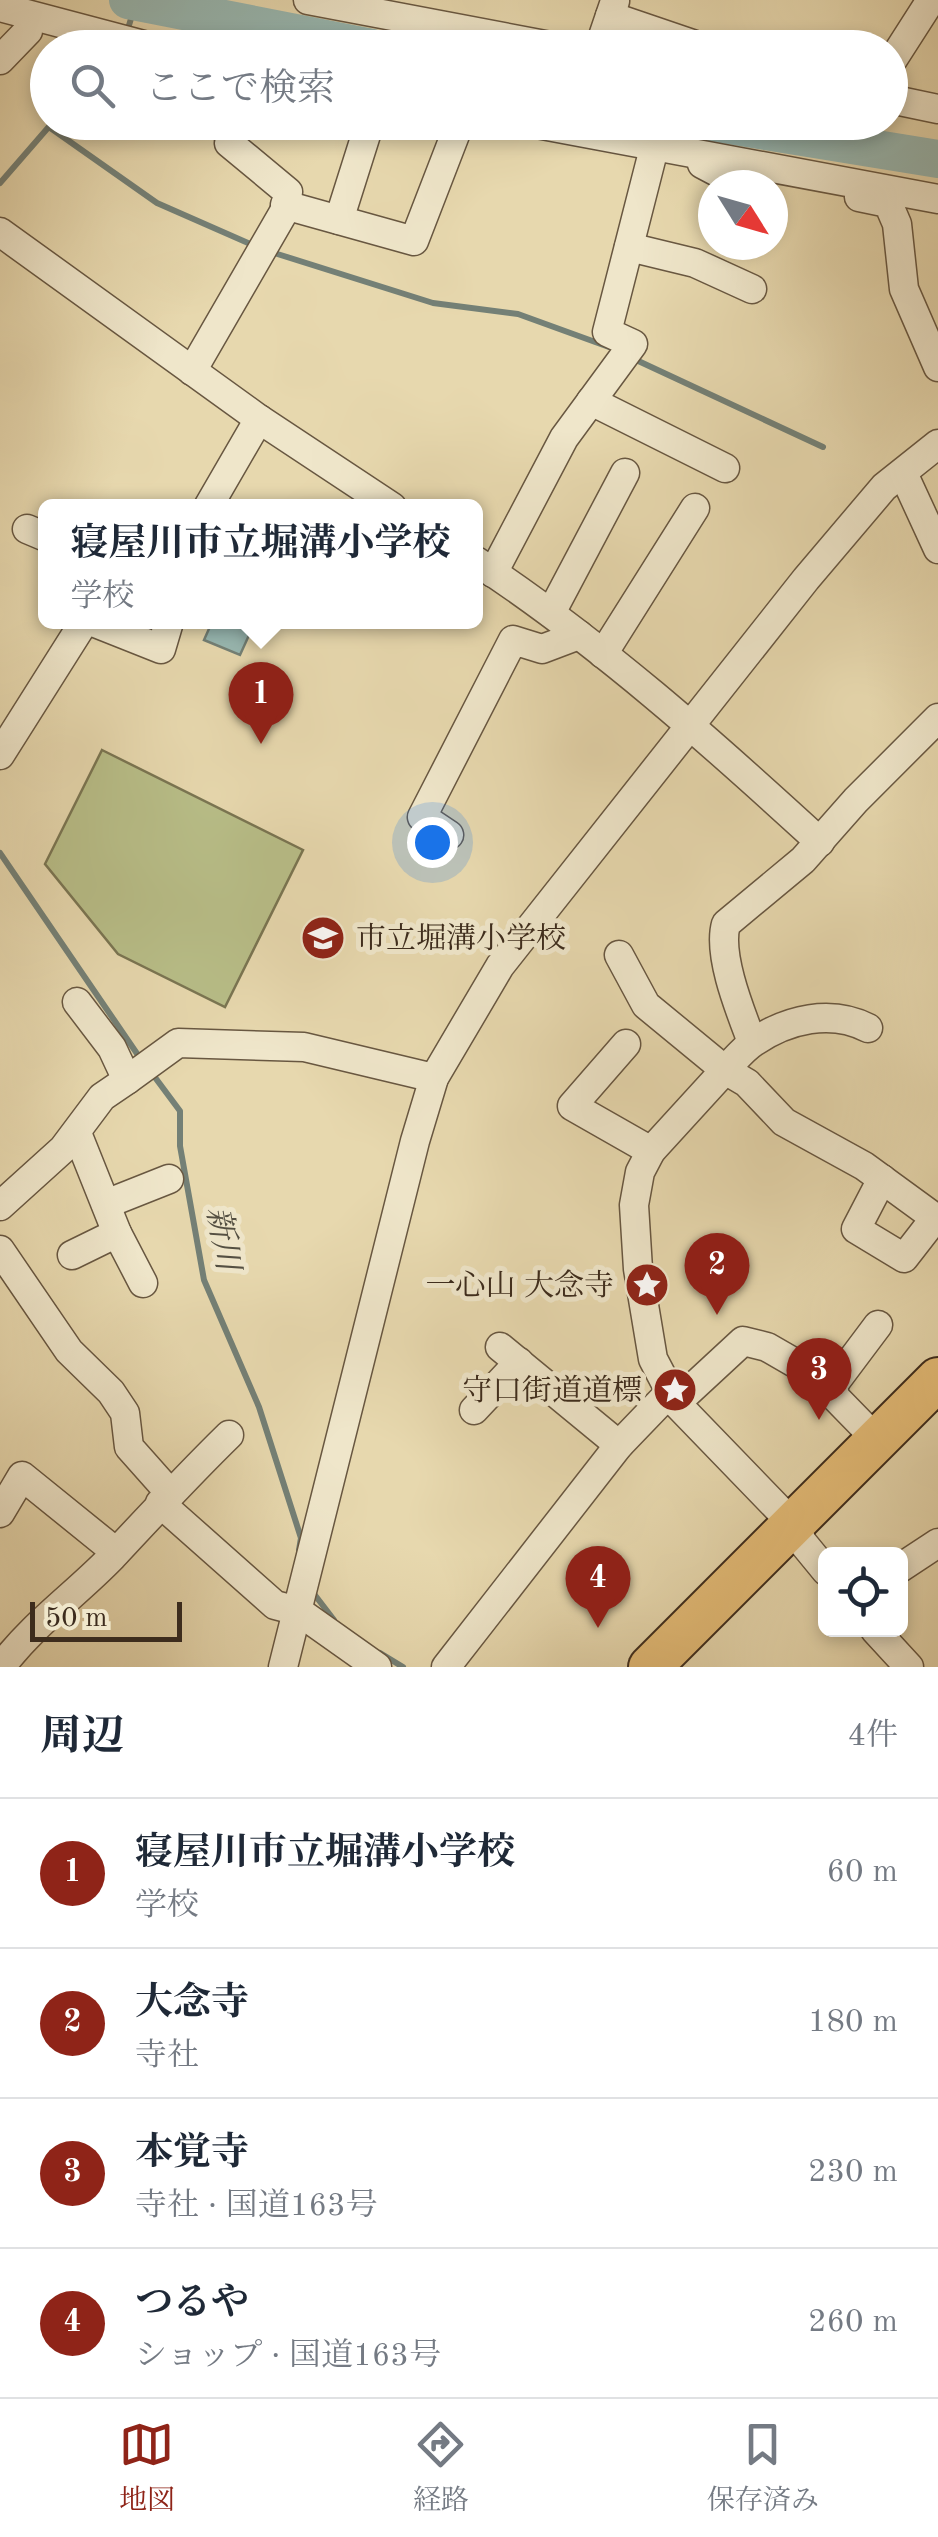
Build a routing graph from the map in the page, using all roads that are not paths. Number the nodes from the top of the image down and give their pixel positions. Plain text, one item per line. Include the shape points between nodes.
1 (308, 0) edge
2 (931, 0) edge
3 (0, 8) edge
4 (613, 8) edge
5 (85, 30) edge
6 (466, 30) edge
7 (663, 30) edge
8 (28, 31) dead end
9 (908, 36) edge
10 (0, 60) edge
11 (908, 103) edge
12 (938, 109) edge
13 (908, 114) edge
14 (938, 120) edge
15 (364, 140) edge
16 (453, 140) edge
17 (578, 140) edge
18 (581, 140) edge
19 (228, 143) dead end
20 (652, 156) junction
21 (702, 164) junction
22 (713, 170) edge
23 (733, 170) edge
24 (739, 170) edge
25 (788, 180) edge
26 (788, 184) edge
27 (938, 199) edge
28 (286, 206) junction
29 (339, 220) junction
30 (0, 232) edge
31 (629, 247) junction
32 (752, 289) dead end
33 (938, 367) edge
34 (192, 371) junction
35 (591, 401) junction
36 (259, 418) junction
37 (938, 444) edge
38 (725, 468) dead end
39 (902, 473) junction
40 (625, 474) dead end
41 (938, 491) edge
42 (212, 499) edge
43 (381, 499) edge
44 (695, 508) dead end
45 (938, 549) edge
46 (485, 567) edge
47 (551, 612) junction
48 (80, 629) edge
49 (111, 629) edge
50 (167, 629) edge
51 (579, 635) junction
52 (603, 654) junction
53 (938, 718) edge
54 (691, 724) junction
55 (0, 755) edge
56 (449, 835) dead end
57 (820, 842) junction
58 (620, 954) dead end
59 (77, 1002) dead end
60 (868, 1028) dead end
61 (752, 1042) junction
62 (626, 1044) dead end
63 (725, 1070) junction
64 (434, 1078) junction
65 (127, 1080) junction
66 (77, 1133) junction
67 (651, 1151) junction
68 (169, 1179) dead end
69 (882, 1179) junction
70 (106, 1204) junction
71 (0, 1206) edge
72 (936, 1219) edge
73 (117, 1233) junction
74 (0, 1250) edge
75 (72, 1255) dead end
76 (144, 1284) dead end
77 (878, 1325) dead end
78 (938, 1380) edge
79 (832, 1384) junction
80 (673, 1397) junction
81 (938, 1408) edge
82 (474, 1410) dead end
83 (229, 1435) dead end
84 (877, 1440) junction
85 (618, 1445) junction
86 (164, 1498) junction
87 (0, 1514) edge
88 (938, 1543) edge
89 (807, 1546) edge
90 (116, 1552) junction
91 (908, 1563) edge
92 (298, 1611) junction
93 (882, 1637) edge
94 (1, 1667) edge
95 (283, 1667) edge
96 (378, 1667) edge
97 (446, 1667) edge
98 (650, 1667) edge
99 (680, 1667) edge
100 (910, 1667) edge

1 - 6 street
2 - 9 street
3 - 5 street
4 - 7 street
8 - 10 street
11 - 12 street
13 - 14 street
15 - 29 street
16 - 29 street via 414,241
17 - 20 street
18 - 23 street
19 - 28 street via 288,192
20 - 21 street
20 - 31 street
21 - 22 street
21 - 24 street
25 - 27 street
26 - 33 street via 888,203 897,224 904,289
28 - 29 street
28 - 34 street
30 - 34 street
31 - 32 street via 696,263
31 - 35 street via 607,332 633,344
34 - 36 street
35 - 38 street
35 - 46 street
36 - 42 street
36 - 43 street
37 - 39 street
39 - 41 street
39 - 45 street
39 - 54 street via 828,553
40 - 47 street
44 - 52 street
46 - 47 street
47 - 51 street
48 - 55 street
49 - 50 street via 161,649
51 - 52 street
51 - 56 street via 542,649 513,640 422,817
52 - 54 street
53 - 57 street
54 - 57 street
54 - 64 street via 500,966
57 - 61 street via 726,924 728,959
58 - 63 street via 646,1006
59 - 65 street
60 - 61 street via 833,1016 814,1018
61 - 63 street
62 - 67 street via 572,1106
63 - 67 street
63 - 69 street via 748,1083 784,1122
64 - 65 street via 304,1047 178,1043
64 - 92 street
65 - 66 street via 102,1098
66 - 70 street
66 - 71 street
67 - 80 street via 634,1205 638,1269 653,1358
68 - 70 street
69 - 72 street
69 - 72 street via 856,1230 904,1258
70 - 73 street
73 - 75 street
73 - 76 street
74 - 86 street via 69,1351 126,1413 129,1447
77 - 79 street
78 - 84 highway
79 - 80 street via 743,1341
79 - 84 street
80 - 85 street
80 - 89 street
81 - 89 highway
82 - 85 street via 510,1354
83 - 86 street
84 - 89 highway
85 - 97 street
86 - 90 street
86 - 92 street via 275,1605
87 - 90 street via 22,1476
88 - 91 street
89 - 98 highway
89 - 99 highway
90 - 94 street via 22,1638
92 - 95 street
92 - 96 street
93 - 100 street

